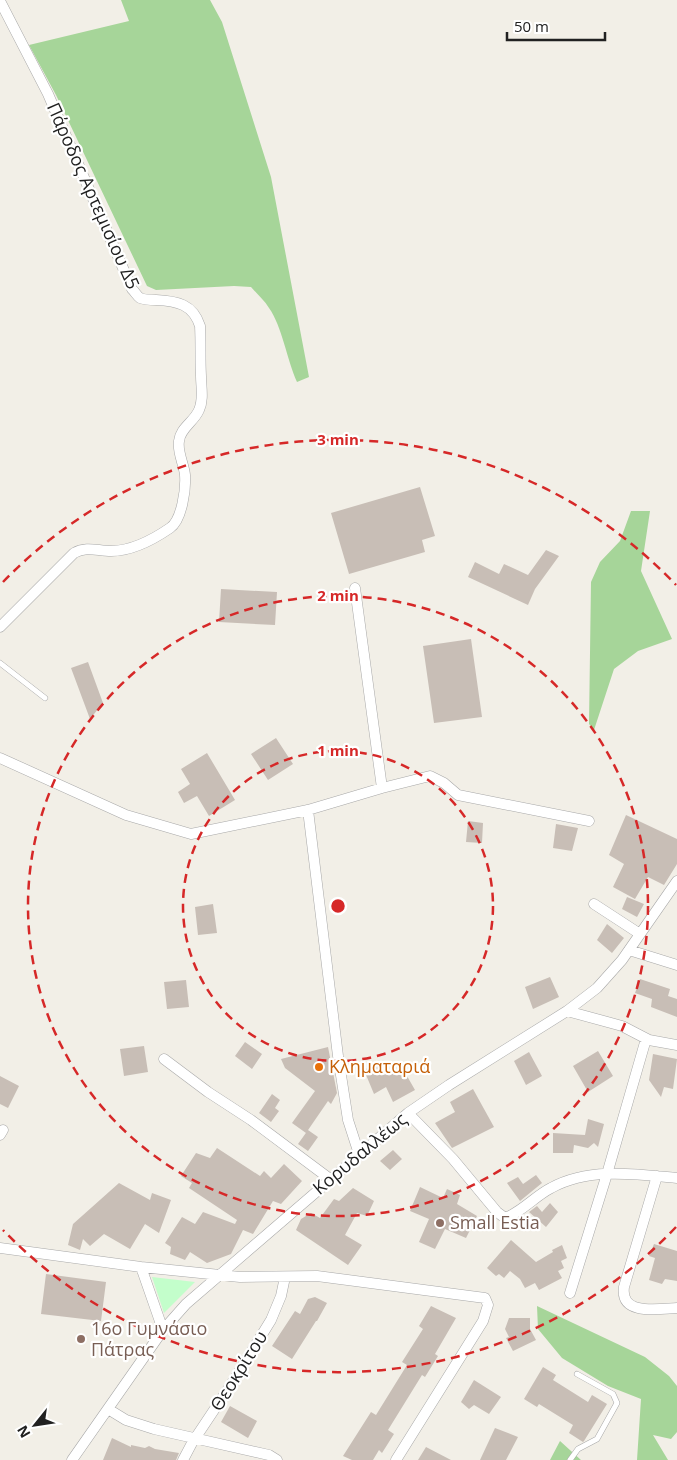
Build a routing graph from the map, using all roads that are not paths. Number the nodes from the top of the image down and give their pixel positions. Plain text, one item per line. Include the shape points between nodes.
1 (0, 1) edge
2 (355, 588) dead end
3 (0, 627) edge
4 (0, 663) edge
5 (45, 698) dead end
6 (0, 758) edge
7 (382, 788) junction
8 (308, 810) junction
9 (589, 821) dead end
10 (677, 881) edge
11 (594, 904) dead end
12 (640, 934) junction
13 (629, 950) junction
14 (677, 965) edge
15 (566, 1011) junction
16 (646, 1039) junction
17 (677, 1045) edge
18 (164, 1059) dead end
19 (408, 1113) junction
20 (359, 1154) junction
21 (607, 1174) junction
22 (657, 1176) junction
23 (677, 1178) edge
24 (330, 1179) junction
25 (0, 1248) edge
26 (141, 1267) junction
27 (219, 1275) junction
28 (285, 1278) junction
29 (570, 1293) dead end
30 (677, 1308) edge
31 (163, 1330) junction
32 (577, 1374) dead end
33 (108, 1409) junction
34 (195, 1439) junction
35 (72, 1460) edge
36 (183, 1460) edge
37 (277, 1460) edge
38 (396, 1460) edge
39 (570, 1460) edge

1 - 3 street, Πάροδος Αρτεμισίου Δ5 via 52,101 132,289 144,299 182,304 198,320 202,397 199,410 178,442 185,476 181,515 176,523 151,539 128,548 110,551 82,549 74,553
2 - 7 street
4 - 5 lane
6 - 8 street via 126,815 191,834
7 - 8 street
7 - 9 street via 430,776 458,795
8 - 20 street via 338,1056 348,1120
10 - 12 street, Κορυδαλλέως
11 - 12 street
12 - 13 street, Κορυδαλλέως
13 - 14 street
13 - 15 street, Κορυδαλλέως via 597,988
15 - 16 street via 622,1026
15 - 19 street, Κορυδαλλέως
16 - 17 street
16 - 21 street
18 - 24 street
19 - 20 street, Κορυδαλλέως
19 - 21 street via 504,1218 559,1184
20 - 24 street, Κορυδαλλέως
21 - 22 street
21 - 29 street
22 - 23 street
22 - 30 street via 624,1287 624,1298 636,1308
24 - 27 street, Κορυδαλλέως
25 - 26 street
26 - 27 street
26 - 31 street
27 - 28 street
27 - 31 street, Κορυδαλλέως
28 - 34 street, Θεοκρίτου via 267,1326
28 - 38 street via 317,1276 475,1296 486,1301 486,1313 475,1336
31 - 33 street, Κορυδαλλέως
32 - 39 lane via 613,1394 617,1403 597,1439 578,1449
33 - 34 street via 133,1422
33 - 35 street, Κορυδαλλέως
34 - 36 street, Θεοκρίτου
34 - 37 street

